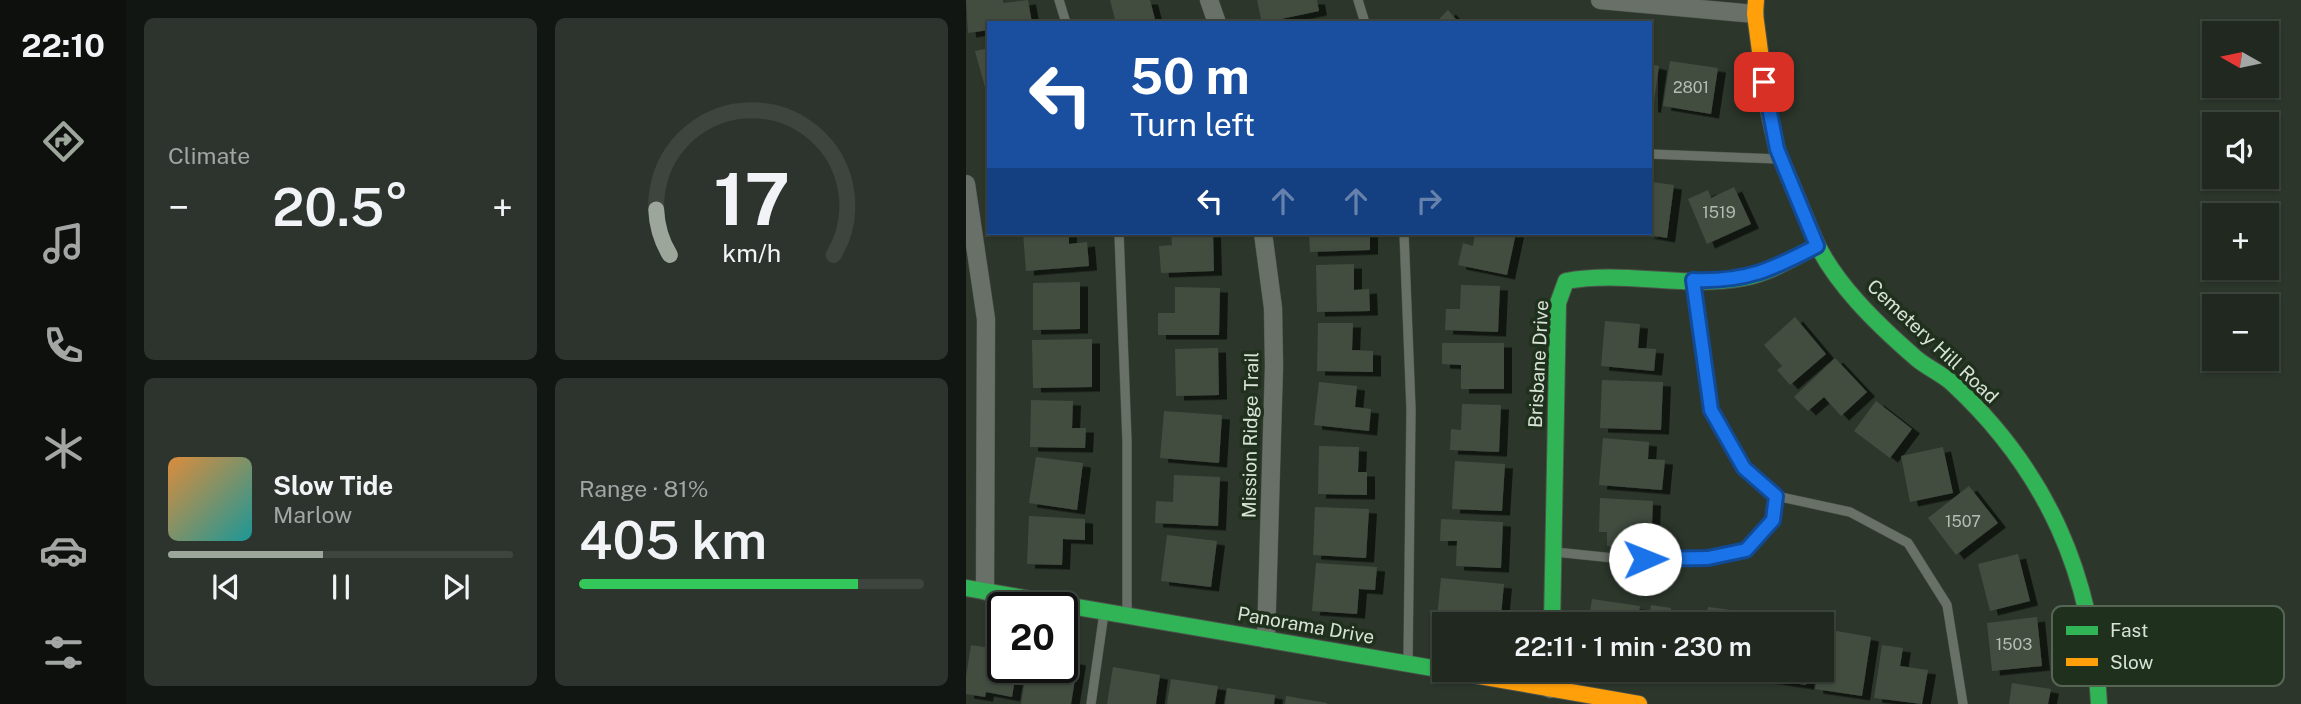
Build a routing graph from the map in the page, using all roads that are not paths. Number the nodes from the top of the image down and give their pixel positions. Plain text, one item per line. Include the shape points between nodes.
1 (1059, 0) edge
2 (1209, 0) edge
3 (1358, 0) edge
4 (1600, 0) edge
5 (1756, 7) edge
6 (1065, 21) edge
7 (1216, 21) edge
8 (1364, 21) edge
9 (1652, 154) edge
10 (1780, 159) junction
11 (966, 184) edge
12 (1119, 235) edge
13 (1263, 235) edge
14 (1404, 235) edge
15 (1817, 246) junction
16 (1693, 280) junction
17 (1776, 496) junction
18 (1555, 552) junction
19 (966, 588) edge
20 (985, 591) junction
21 (2086, 606) edge
22 (1553, 612) edge
23 (1104, 613) junction
24 (1127, 616) junction
25 (1266, 639) junction
26 (1408, 664) junction
27 (1550, 682) edge
28 (2098, 686) edge
29 (1550, 689) junction
30 (1091, 704) edge
31 (1639, 704) edge
32 (1963, 704) edge
33 (2099, 704) edge

1 - 6 lane
2 - 7 street
3 - 8 lane
4 - 5 street
5 - 10 street, Cemetery Hill Road via 1767,104
9 - 10 lane
10 - 15 street, Cemetery Hill Road
11 - 20 street via 986,319
12 - 24 lane via 1127,441
13 - 25 street, Mission Ridge Trail via 1273,308 1274,366
14 - 26 lane via 1411,409
15 - 16 street, Brisbane Drive via 1760,274
15 - 21 street, Cemetery Hill Road via 1857,302 1919,361 1951,383 2008,443 2034,479 2062,534
16 - 17 lane via 1711,410 1744,468
16 - 18 street, Brisbane Drive via 1587,275 1566,281 1558,303
17 - 18 lane via 1773,520 1746,550 1708,558 1623,559
17 - 32 lane via 1850,512 1908,543 1947,605
18 - 22 street, Brisbane Drive
19 - 20 street, Panorama Drive
20 - 23 street, Panorama Drive
23 - 24 street, Panorama Drive
23 - 30 lane
24 - 25 street, Panorama Drive
25 - 26 street, Panorama Drive
26 - 29 street, Panorama Drive
27 - 29 street
28 - 33 street, Cemetery Hill Road
29 - 31 street, Panorama Drive

